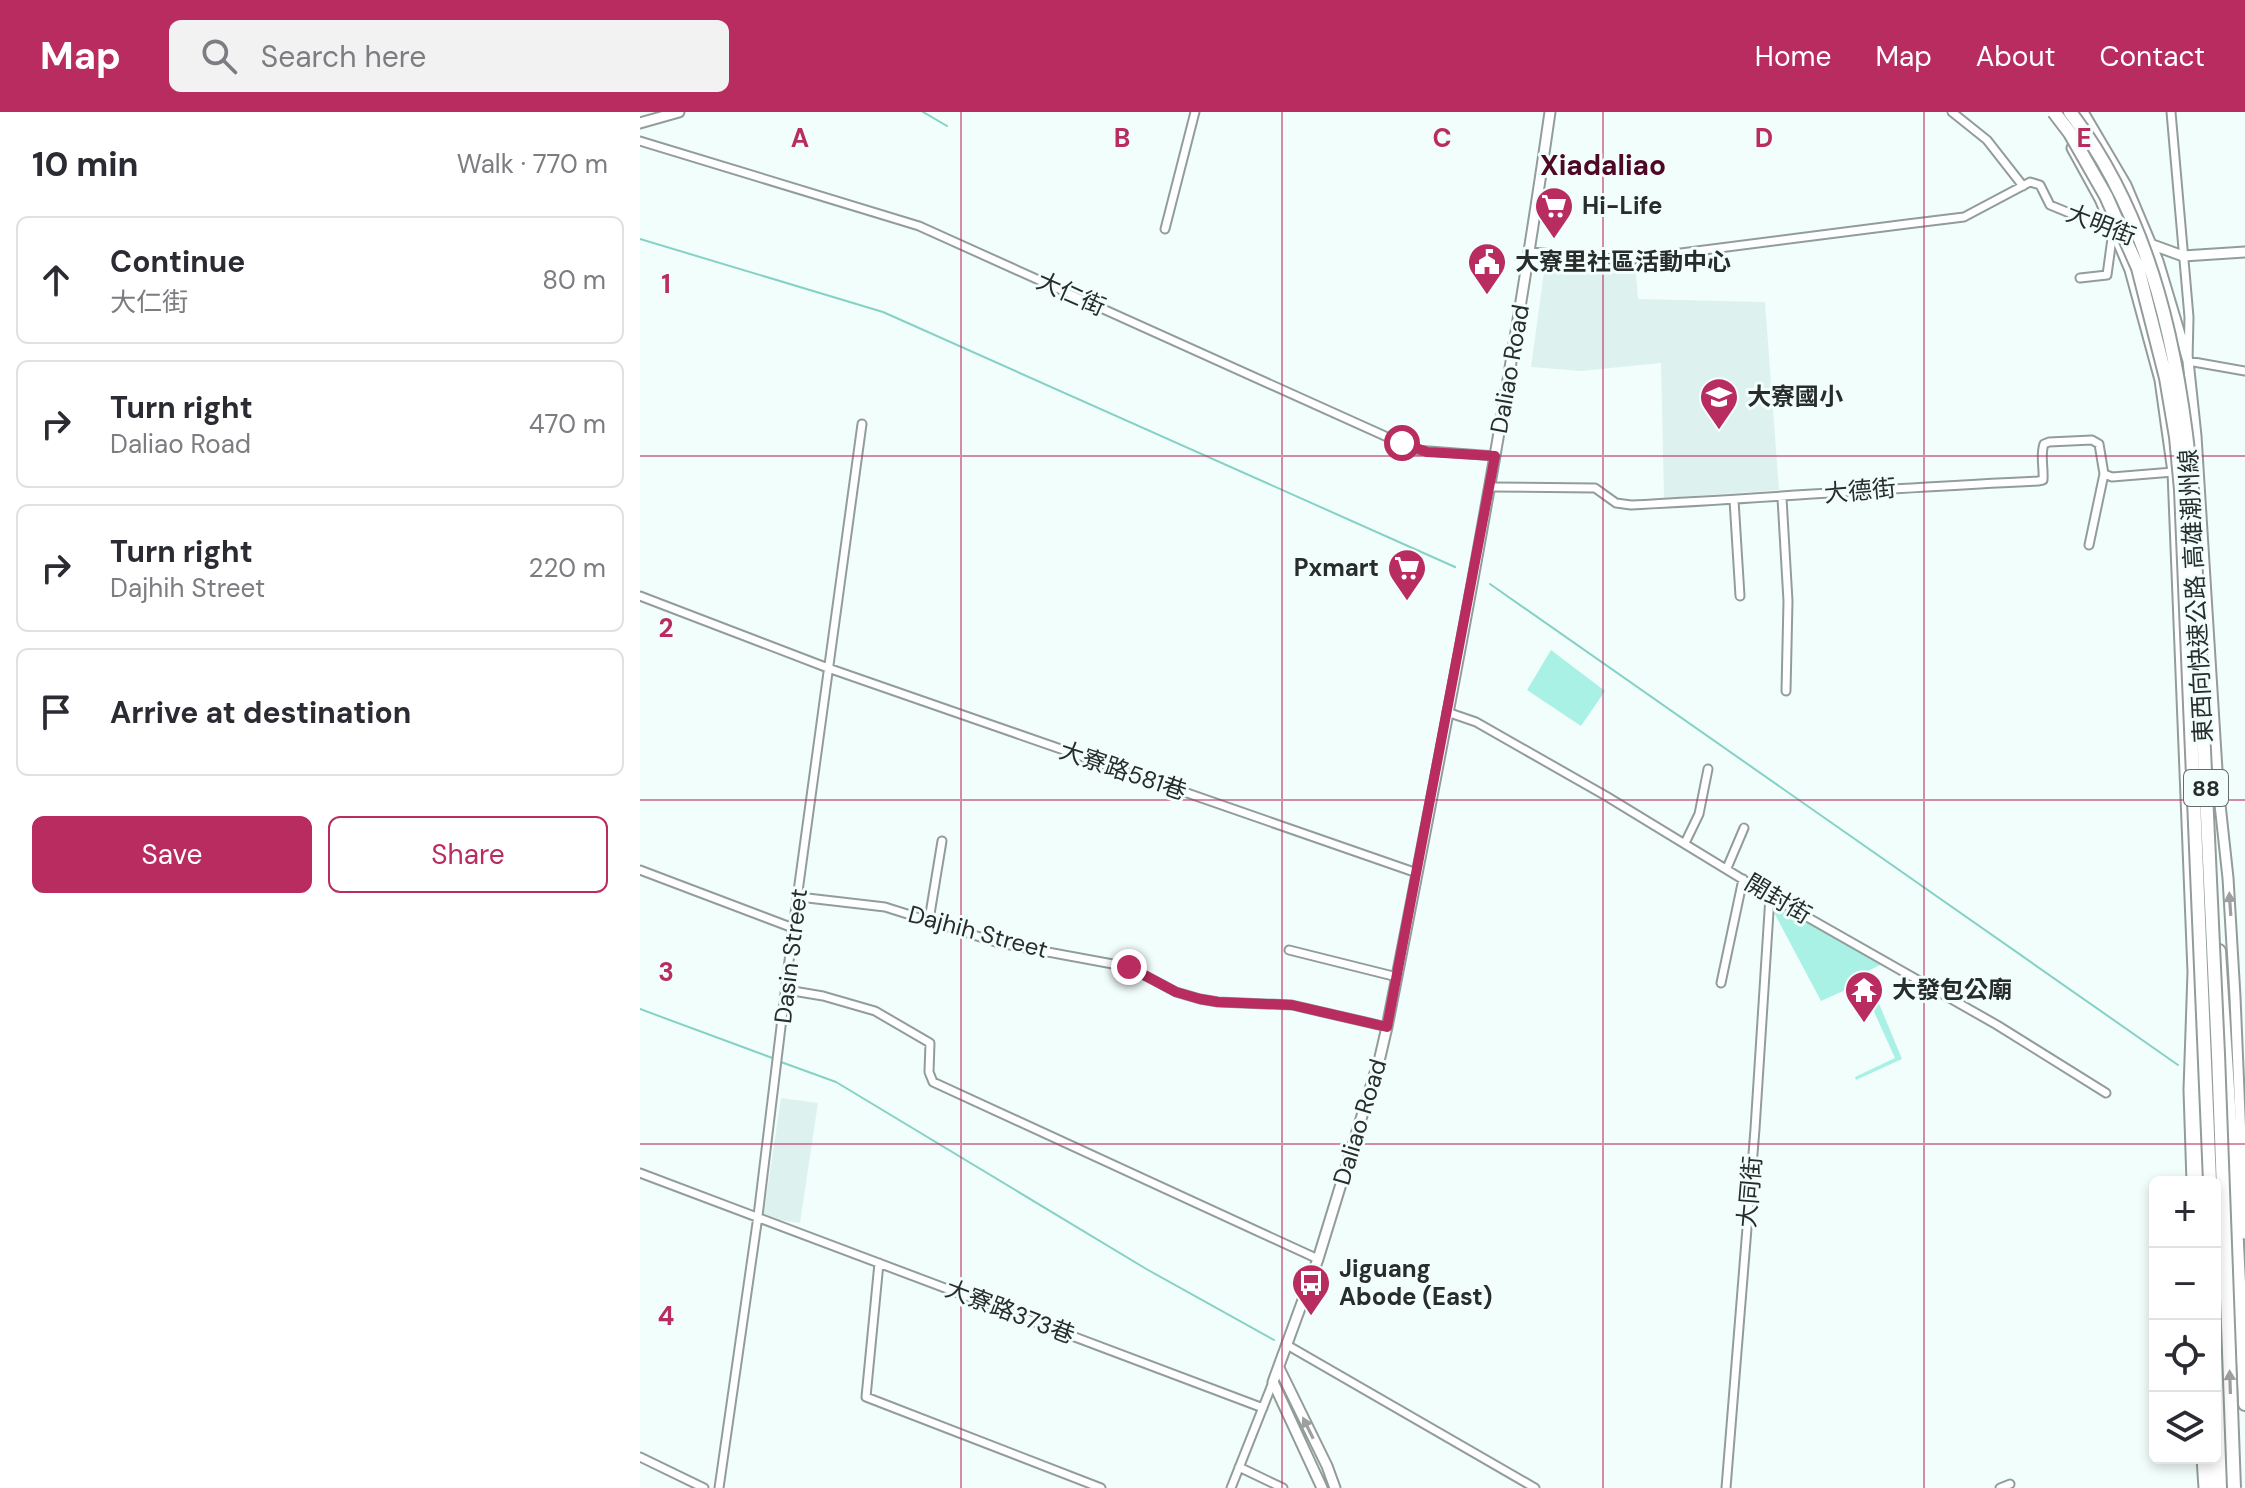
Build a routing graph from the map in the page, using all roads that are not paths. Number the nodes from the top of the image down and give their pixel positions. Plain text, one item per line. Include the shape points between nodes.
1 (679, 112) edge
2 (1195, 112) edge
3 (1550, 112) edge
4 (1952, 112) edge
5 (2047, 112) edge
6 (2054, 112) edge
7 (2070, 112) edge
8 (2083, 112) edge
9 (2171, 112) edge
10 (640, 123) edge
11 (640, 141) edge
12 (2023, 186) junction
13 (1165, 229) dead end
14 (2113, 231) junction
15 (2151, 244) junction
16 (1530, 252) junction
17 (2245, 252) edge
18 (2183, 256) junction
19 (2080, 278) dead end
20 (2188, 361) junction
21 (2245, 371) edge
22 (862, 424) dead end
23 (1495, 456) junction
24 (2173, 472) junction
25 (2104, 474) junction
26 (1490, 487) junction
27 (1782, 498) junction
28 (1734, 500) junction
29 (2089, 545) dead end
30 (640, 596) edge
31 (1740, 596) dead end
32 (828, 668) junction
33 (1786, 691) dead end
34 (1447, 712) junction
35 (1708, 769) dead end
36 (1744, 828) dead end
37 (942, 841) dead end
38 (1685, 843) junction
39 (2209, 860) junction
40 (1727, 868) junction
41 (640, 870) edge
42 (1417, 873) junction
43 (1743, 879) junction
44 (1770, 896) junction
45 (799, 897) junction
46 (929, 920) junction
47 (793, 928) junction
48 (1289, 950) dead end
49 (2201, 975) junction
50 (1397, 977) junction
51 (1721, 983) dead end
52 (787, 990) junction
53 (1387, 1027) junction
54 (2106, 1093) dead end
55 (640, 1173) edge
56 (2192, 1176) edge
57 (2199, 1176) edge
58 (2210, 1176) edge
59 (758, 1216) junction
60 (2245, 1234) edge
61 (1318, 1259) junction
62 (879, 1263) junction
63 (2215, 1320) edge
64 (1287, 1345) junction
65 (1279, 1368) junction
66 (1273, 1382) junction
67 (2245, 1404) edge
68 (1263, 1408) junction
69 (640, 1457) edge
70 (2203, 1464) edge
71 (2209, 1464) edge
72 (1239, 1467) junction
73 (2010, 1484) dead end
74 (704, 1488) edge
75 (719, 1488) edge
76 (1101, 1488) edge
77 (1231, 1488) edge
78 (1283, 1488) edge
79 (1322, 1488) edge
80 (1335, 1488) edge
81 (1535, 1488) edge
82 (1726, 1488) edge
83 (2000, 1488) edge
84 (2207, 1488) edge
85 (2222, 1488) edge
86 (2234, 1488) edge

1 - 10 main road
2 - 13 street
3 - 16 main road, Daliao Road
4 - 12 street, 大明街 via 1987,140
5 - 14 main road via 2100,199
6 - 49 highway, 東西向快速公路 高雄潮州線 / 88, bridge via 2106,196 2138,268 2169,392 2181,490
7 - 39 highway, 東西向快速公路 高雄潮州線 / 88, bridge via 2118,189 2150,263 2178,373 2192,489
8 - 15 main road via 2126,185
9 - 18 street
11 - 23 street, 大仁街 via 919,226 1416,450
12 - 14 street, 大明街 via 2036,182 2050,205
12 - 16 street via 1947,221 1626,260
14 - 15 main road, 大明街
14 - 19 street via 2107,275
14 - 24 main road via 2130,270 2160,380
15 - 18 main road, 大明街
15 - 20 main road
16 - 23 main road, Daliao Road
17 - 18 main road, 大明街
18 - 20 street
20 - 21 street
60 -> 20 main road via 2229,893
22 - 32 street, Dasin Street
23 - 26 main road, Daliao Road
24 - 25 street
24 - 56 main road via 2193,972
25 - 27 street, 大德街 via 2096,441 2049,442 2043,449 2043,480
25 - 29 street
26 - 28 street, 大德街 via 1595,488 1616,503 1631,505
26 - 34 main road, Daliao Road
27 - 28 street, 大德街
27 - 33 street
28 - 31 street
30 - 32 street, 大寮路581巷
32 - 42 street, 大寮路581巷
32 - 45 street, Dasin Street
34 - 38 street, 開封街 via 1476,722
34 - 42 main road, Daliao Road
35 - 38 street via 1699,814
36 - 40 street
37 - 46 street
38 - 40 street, 開封街
39 - 67 highway, bridge via 2226,1050
86 -> 39 highway, 東西向快速公路 高雄潮州線 / 88, bridge
40 - 43 street, 開封街
41 - 47 street
42 - 50 main road, Daliao Road
43 - 44 street, 開封街
43 - 51 street
44 - 54 street, 開封街
44 - 82 street, 大同街
45 - 46 street, Dajhih Street via 885,907
45 - 47 street, Dasin Street
46 - 53 street, Dajhih Street via 999,943 1129,967 1200,999 1292,1005
47 - 52 street, Dasin Street
48 - 50 street
49 - 57 highway, bridge
49 - 58 highway, 東西向快速公路 高雄潮州線 / 88, bridge
50 - 53 main road, Daliao Road
52 - 59 street, Dasin Street
52 - 61 street via 875,1011 930,1043 933,1082
53 - 61 main road, Daliao Road
55 - 59 street, 大寮路373巷
59 - 62 street, 大寮路373巷
59 - 75 street, Dasin Street
61 - 64 main road, Daliao Road
62 - 68 street, 大寮路373巷
62 - 76 street via 866,1397
63 - 85 highway
64 - 65 main road, Daliao Road
64 - 81 street
65 - 66 main road, Daliao Road
80 -> 65 main road
66 - 68 street
66 - 79 main road
68 - 72 street
69 - 74 street
70 - 84 main road
71 - 84 highway
72 - 77 street
72 - 78 street
73 - 83 street

